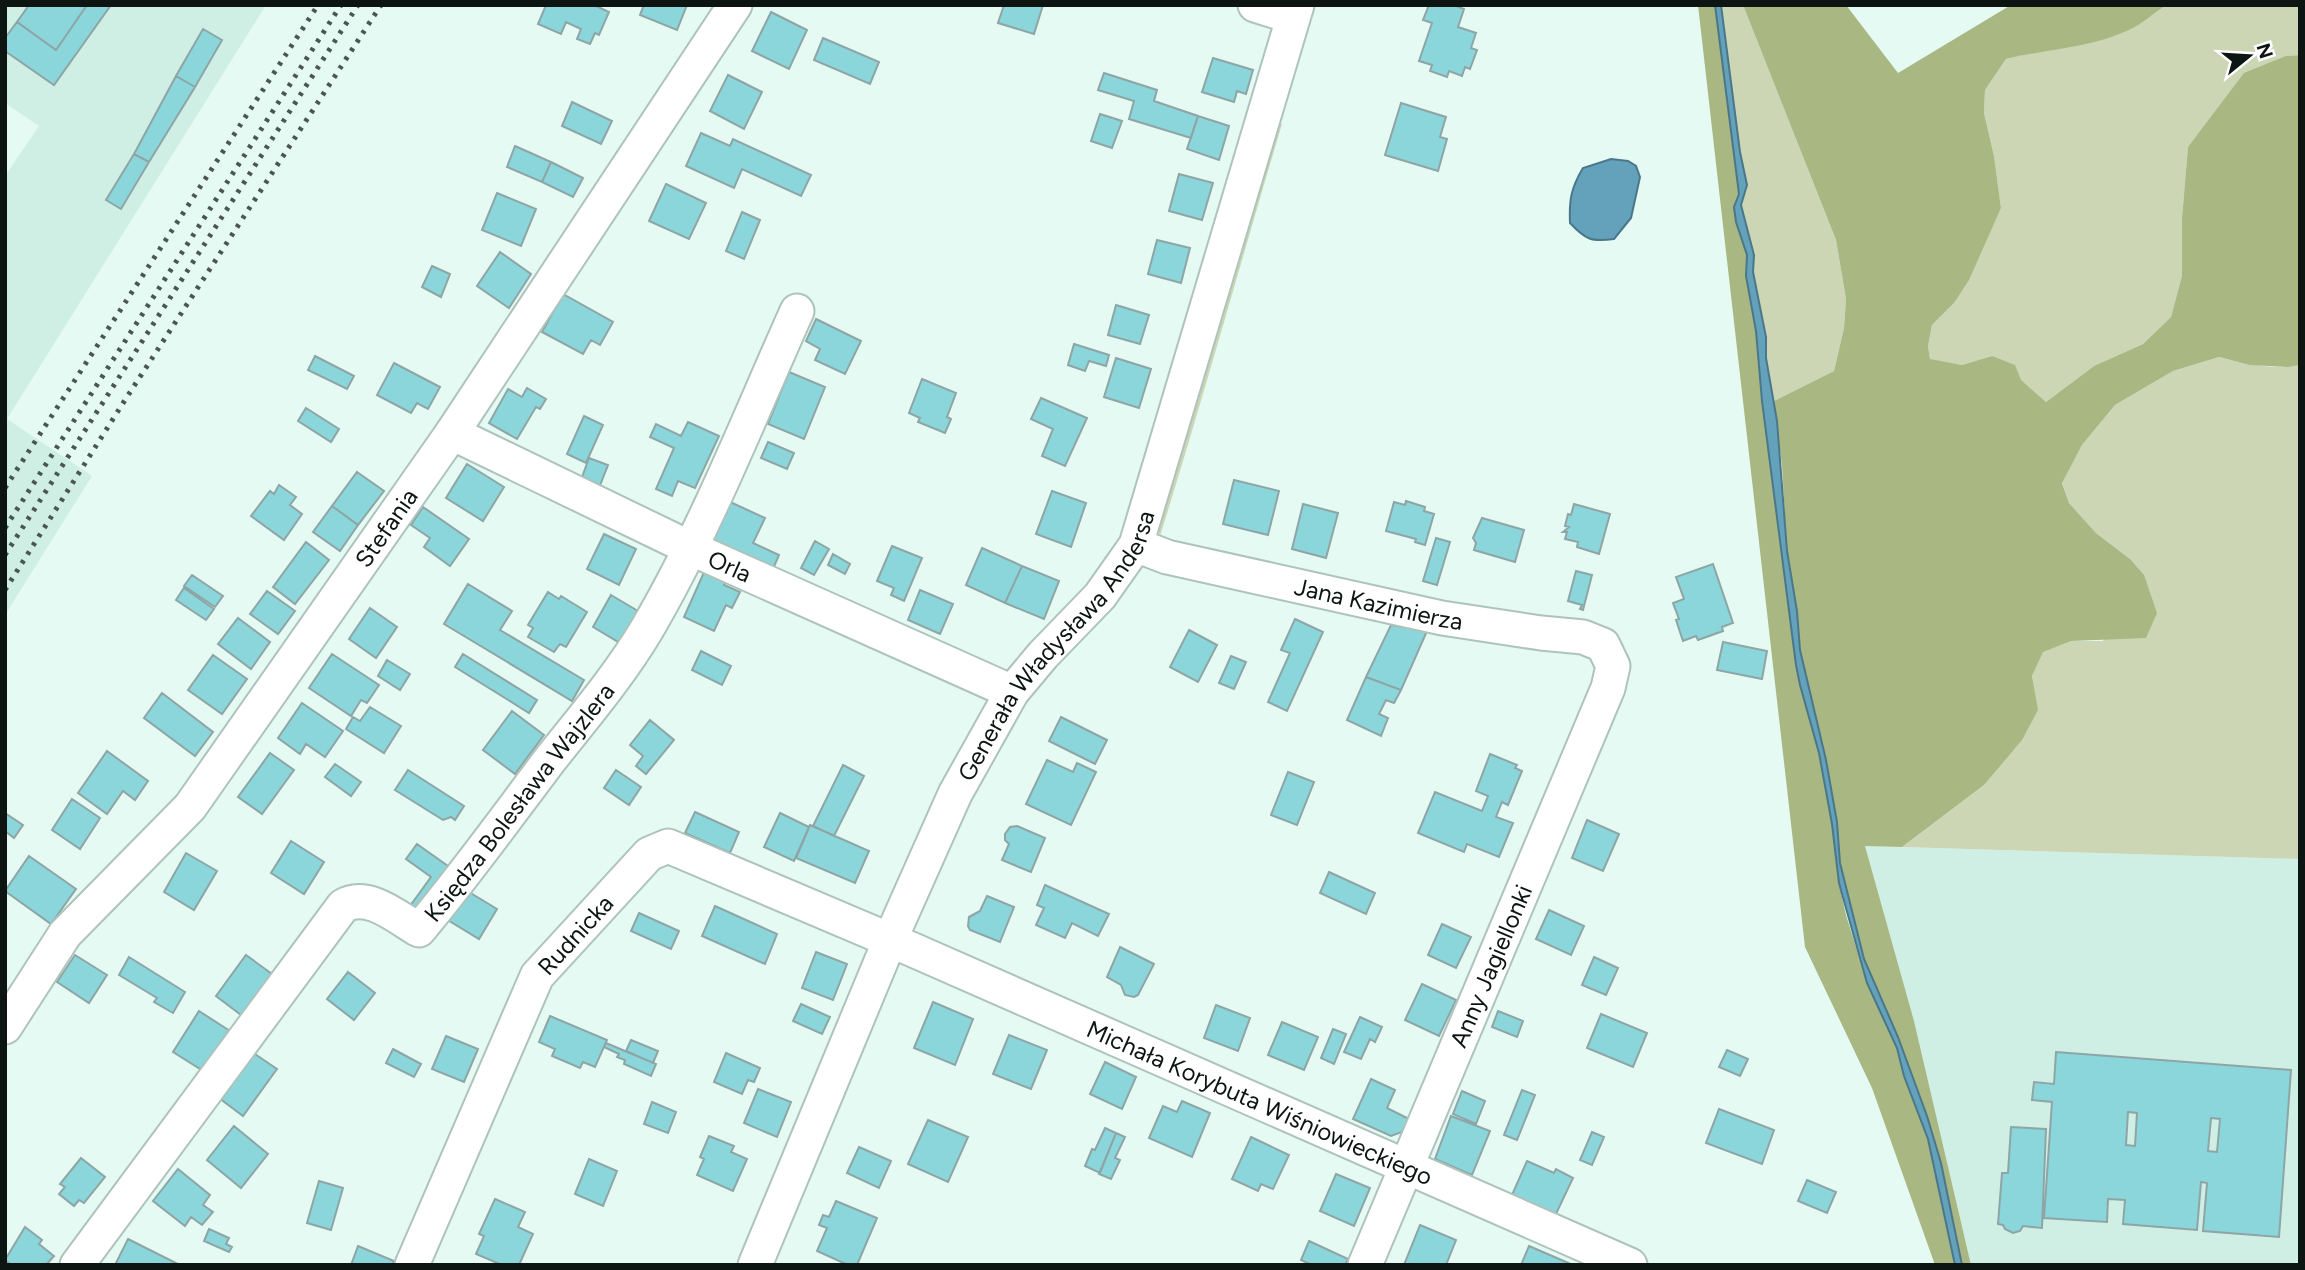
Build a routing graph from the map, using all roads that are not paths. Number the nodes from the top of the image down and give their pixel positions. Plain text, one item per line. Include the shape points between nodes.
1 (735, 5) edge
2 (1255, 5) edge
3 (1295, 11) edge
4 (797, 311) dead end
5 (452, 433) junction
6 (1136, 545) junction
7 (691, 548) junction
8 (1613, 666) joint
9 (1012, 692) junction
10 (890, 940) junction
11 (5, 1027) edge
12 (1408, 1166) junction
13 (77, 1265) edge
14 (412, 1265) edge
15 (755, 1265) edge
16 (1365, 1265) edge
17 (1630, 1265) edge

1 - 5 street, Stefania
2 - 3 street
3 - 6 street, Generała Władysława Andersa
4 - 7 street, Księdza Bolesława Wajzlera
5 - 7 street, Orla
5 - 11 street, Stefania via 190,807 65,934
6 - 8 street, Jana Kazimierza via 1167,557 1442,618 1583,637 1603,645
6 - 9 street, Generała Władysława Andersa via 1100,596
7 - 9 street, Orla
7 - 13 street, Księdza Bolesława Wajzlera via 622,667 466,875 419,930 372,903 361,900 343,905
8 - 12 street, Anny Jagiellonki via 1608,688
9 - 10 street, Generała Władysława Andersa via 955,794
10 - 12 street, Michała Korybuta Wiśniowieckiego
10 - 14 street, Rudnicka via 668,846 649,854 537,976
10 - 15 street, Generała Władysława Andersa
12 - 16 street, Anny Jagiellonki
12 - 17 street, Michała Korybuta Wiśniowieckiego

